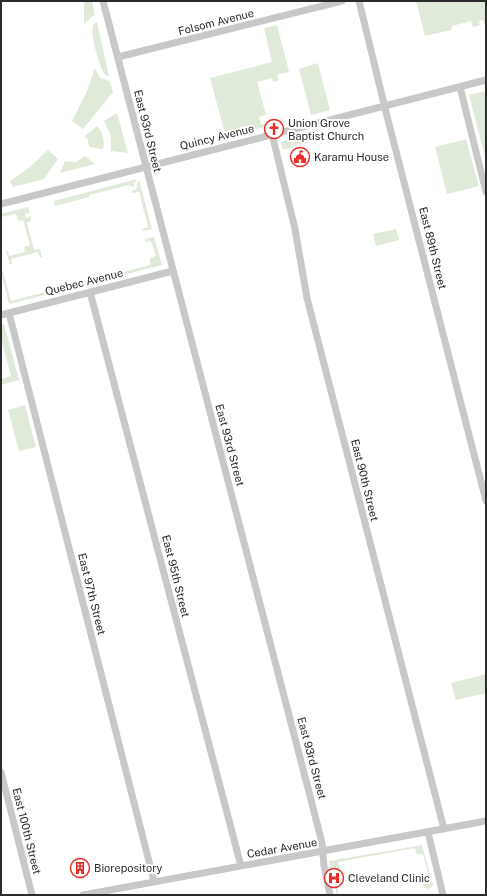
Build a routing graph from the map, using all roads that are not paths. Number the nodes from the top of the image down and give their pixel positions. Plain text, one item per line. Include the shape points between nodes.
1 (103, 1) edge
2 (342, 1) edge
3 (359, 1) edge
4 (118, 58) junction
5 (486, 80) edge
6 (460, 87) junction
7 (384, 106) junction
8 (272, 134) junction
9 (146, 167) junction
10 (486, 192) edge
11 (1, 204) edge
12 (173, 271) junction
13 (90, 292) junction
14 (9, 313) junction
15 (1, 315) edge
16 (486, 501) edge
17 (1, 772) edge
18 (486, 821) edge
19 (444, 829) junction
20 (428, 832) junction
21 (323, 852) junction
22 (241, 866) junction
23 (154, 881) junction
24 (32, 895) edge
25 (83, 895) edge
26 (330, 895) edge
27 (444, 895) edge

1 - 4 street, East 93rd Street
2 - 4 street, Folsom Avenue
3 - 7 street, East 89th Street
4 - 9 street, East 93rd Street
5 - 6 street, Quincy Avenue
6 - 7 street, Quincy Avenue
6 - 10 street
7 - 8 street, Quincy Avenue
7 - 16 street, East 89th Street
8 - 9 street, Quincy Avenue
8 - 19 street, East 90th Street via 295,230 307,298
9 - 11 street, Quincy Avenue
9 - 12 street, East 93rd Street
12 - 13 street, Quebec Avenue
12 - 21 street, East 93rd Street
13 - 14 street, Quebec Avenue
13 - 22 street, East 95th Street
14 - 15 street, Quebec Avenue
14 - 23 street, East 97th Street
17 - 24 street, East 100th Street
18 - 19 street, Cedar Avenue
19 - 20 street, Cedar Avenue
20 - 21 street, Cedar Avenue
20 - 27 street
21 - 22 street, Cedar Avenue
21 - 26 street, East 93rd Street
22 - 23 street, Cedar Avenue
23 - 25 street, Cedar Avenue

